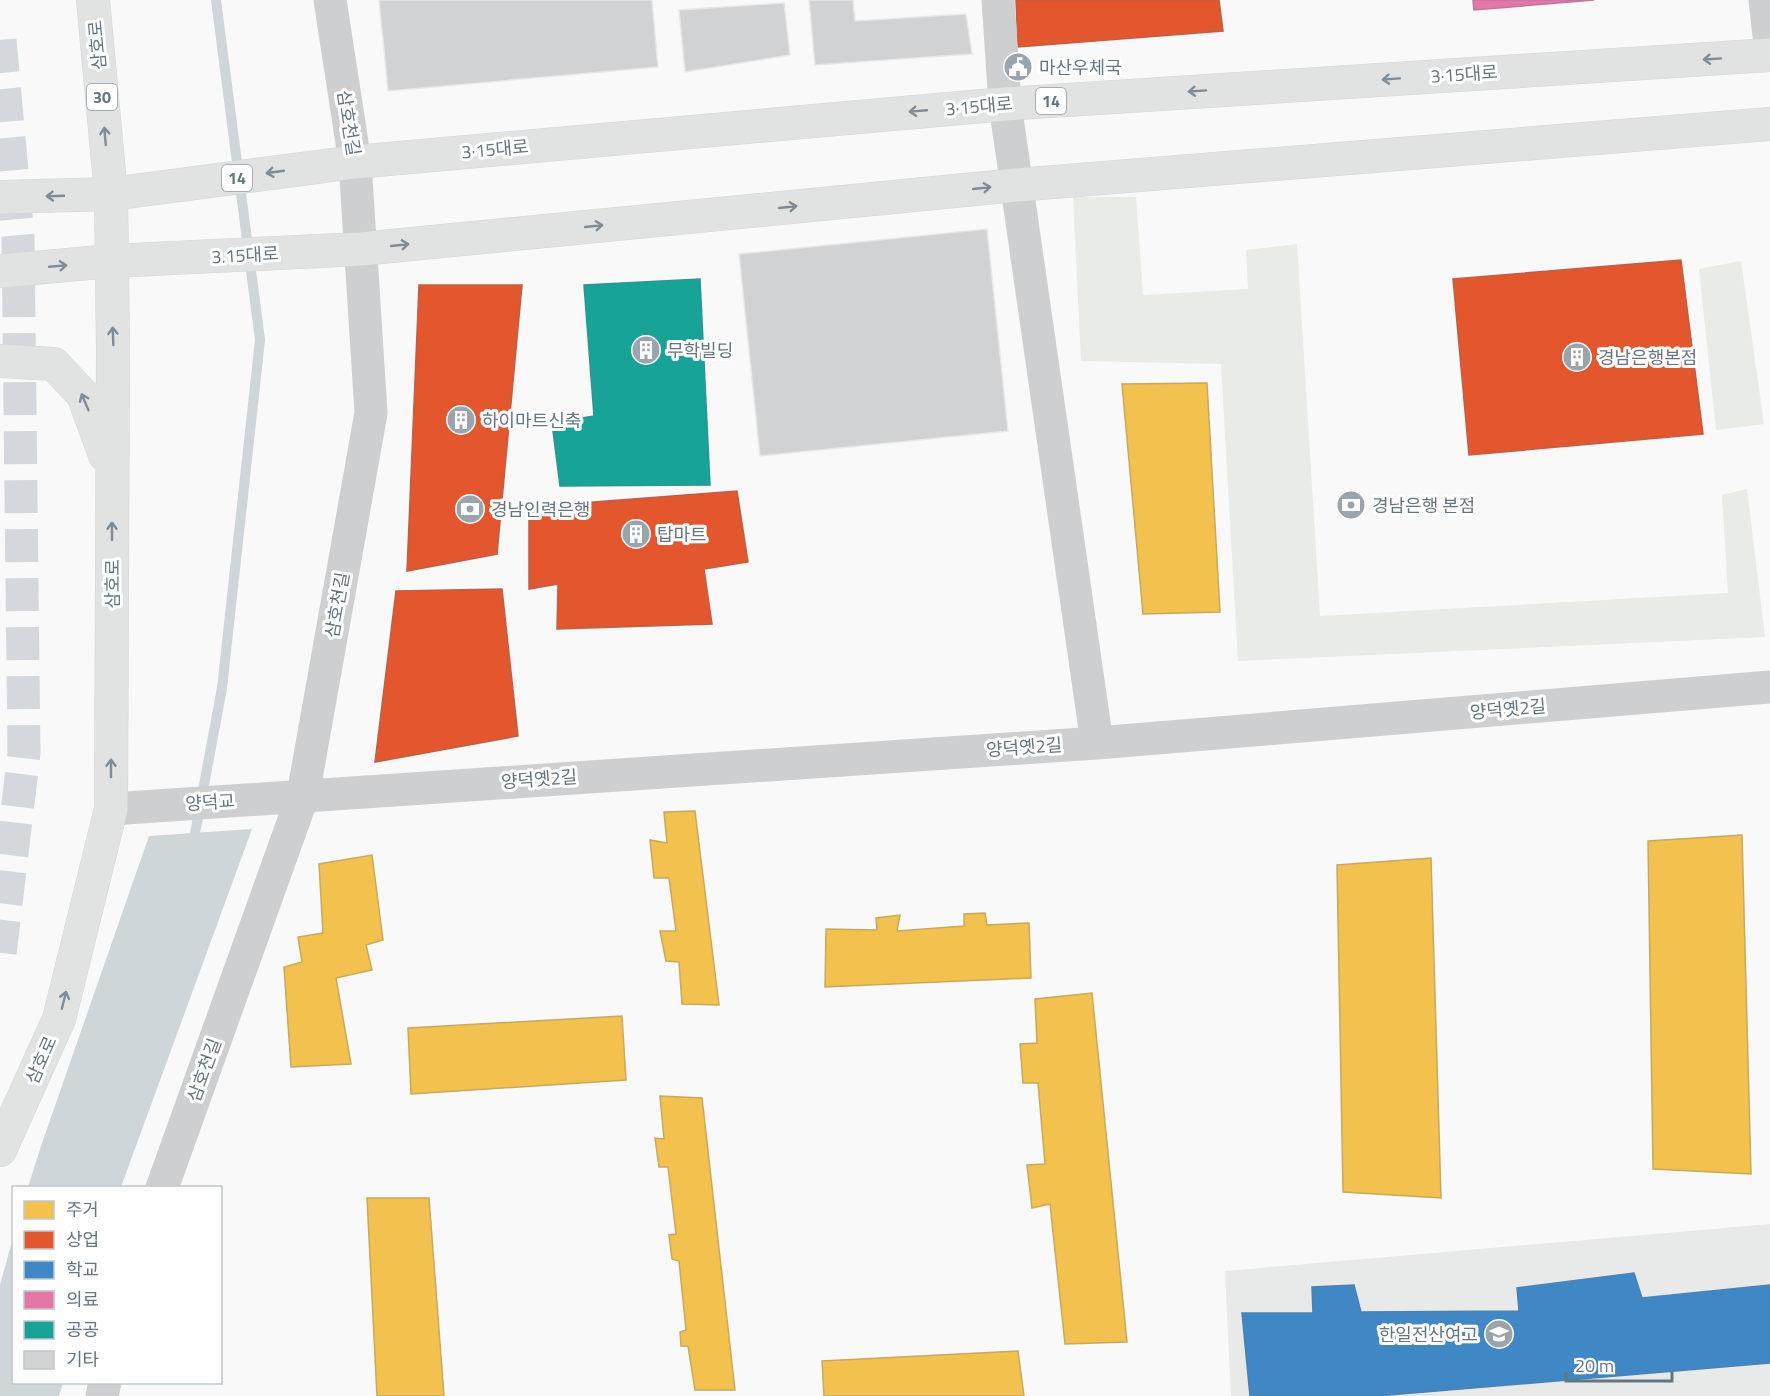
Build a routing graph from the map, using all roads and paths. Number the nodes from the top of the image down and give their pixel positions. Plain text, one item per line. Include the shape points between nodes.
1 (93, 0) edge
2 (330, 0) edge
3 (998, 0) edge
4 (1765, 0) edge
5 (1770, 45) edge
6 (1770, 55) edge
7 (1005, 104) junction
8 (1770, 124) edge
9 (344, 163) junction
10 (1016, 185) junction
11 (126, 192) junction
12 (0, 197) edge
13 (351, 250) junction
14 (111, 261) junction
15 (0, 271) edge
16 (0, 361) edge
17 (113, 477) junction
18 (1770, 687) edge
19 (1097, 742) junction
20 (290, 796) junction
21 (111, 809) junction
22 (0, 1150) edge
23 (163, 1186) edge

11 -> 1 main road, 삼호로 / 30
2 - 9 street, 삼호천길
3 - 7 street
4 - 5 street
6 -> 7 main road, 3·15대로 / 14
7 -> 9 main road, 3·15대로 / 14
7 - 10 street
8 - 10 main road
9 -> 11 main road, 14
9 - 13 street, 삼호천길
13 -> 10 main road
10 - 19 street
11 -> 12 main road, 14
11 - 14 main road, 삼호로
13 - 14 main road, 3.15대로
13 - 20 street, 삼호천길 via 371,413
15 -> 14 main road
17 -> 14 main road, 삼호로
17 -> 16 main road via 83,395 54,364
21 -> 17 main road, 삼호로
18 - 19 street, 양덕옛2길
19 - 20 street, 양덕옛2길
20 - 21 street, 양덕교
20 - 23 street, 삼호천길
22 -> 21 main road, 삼호로 via 59,1019

